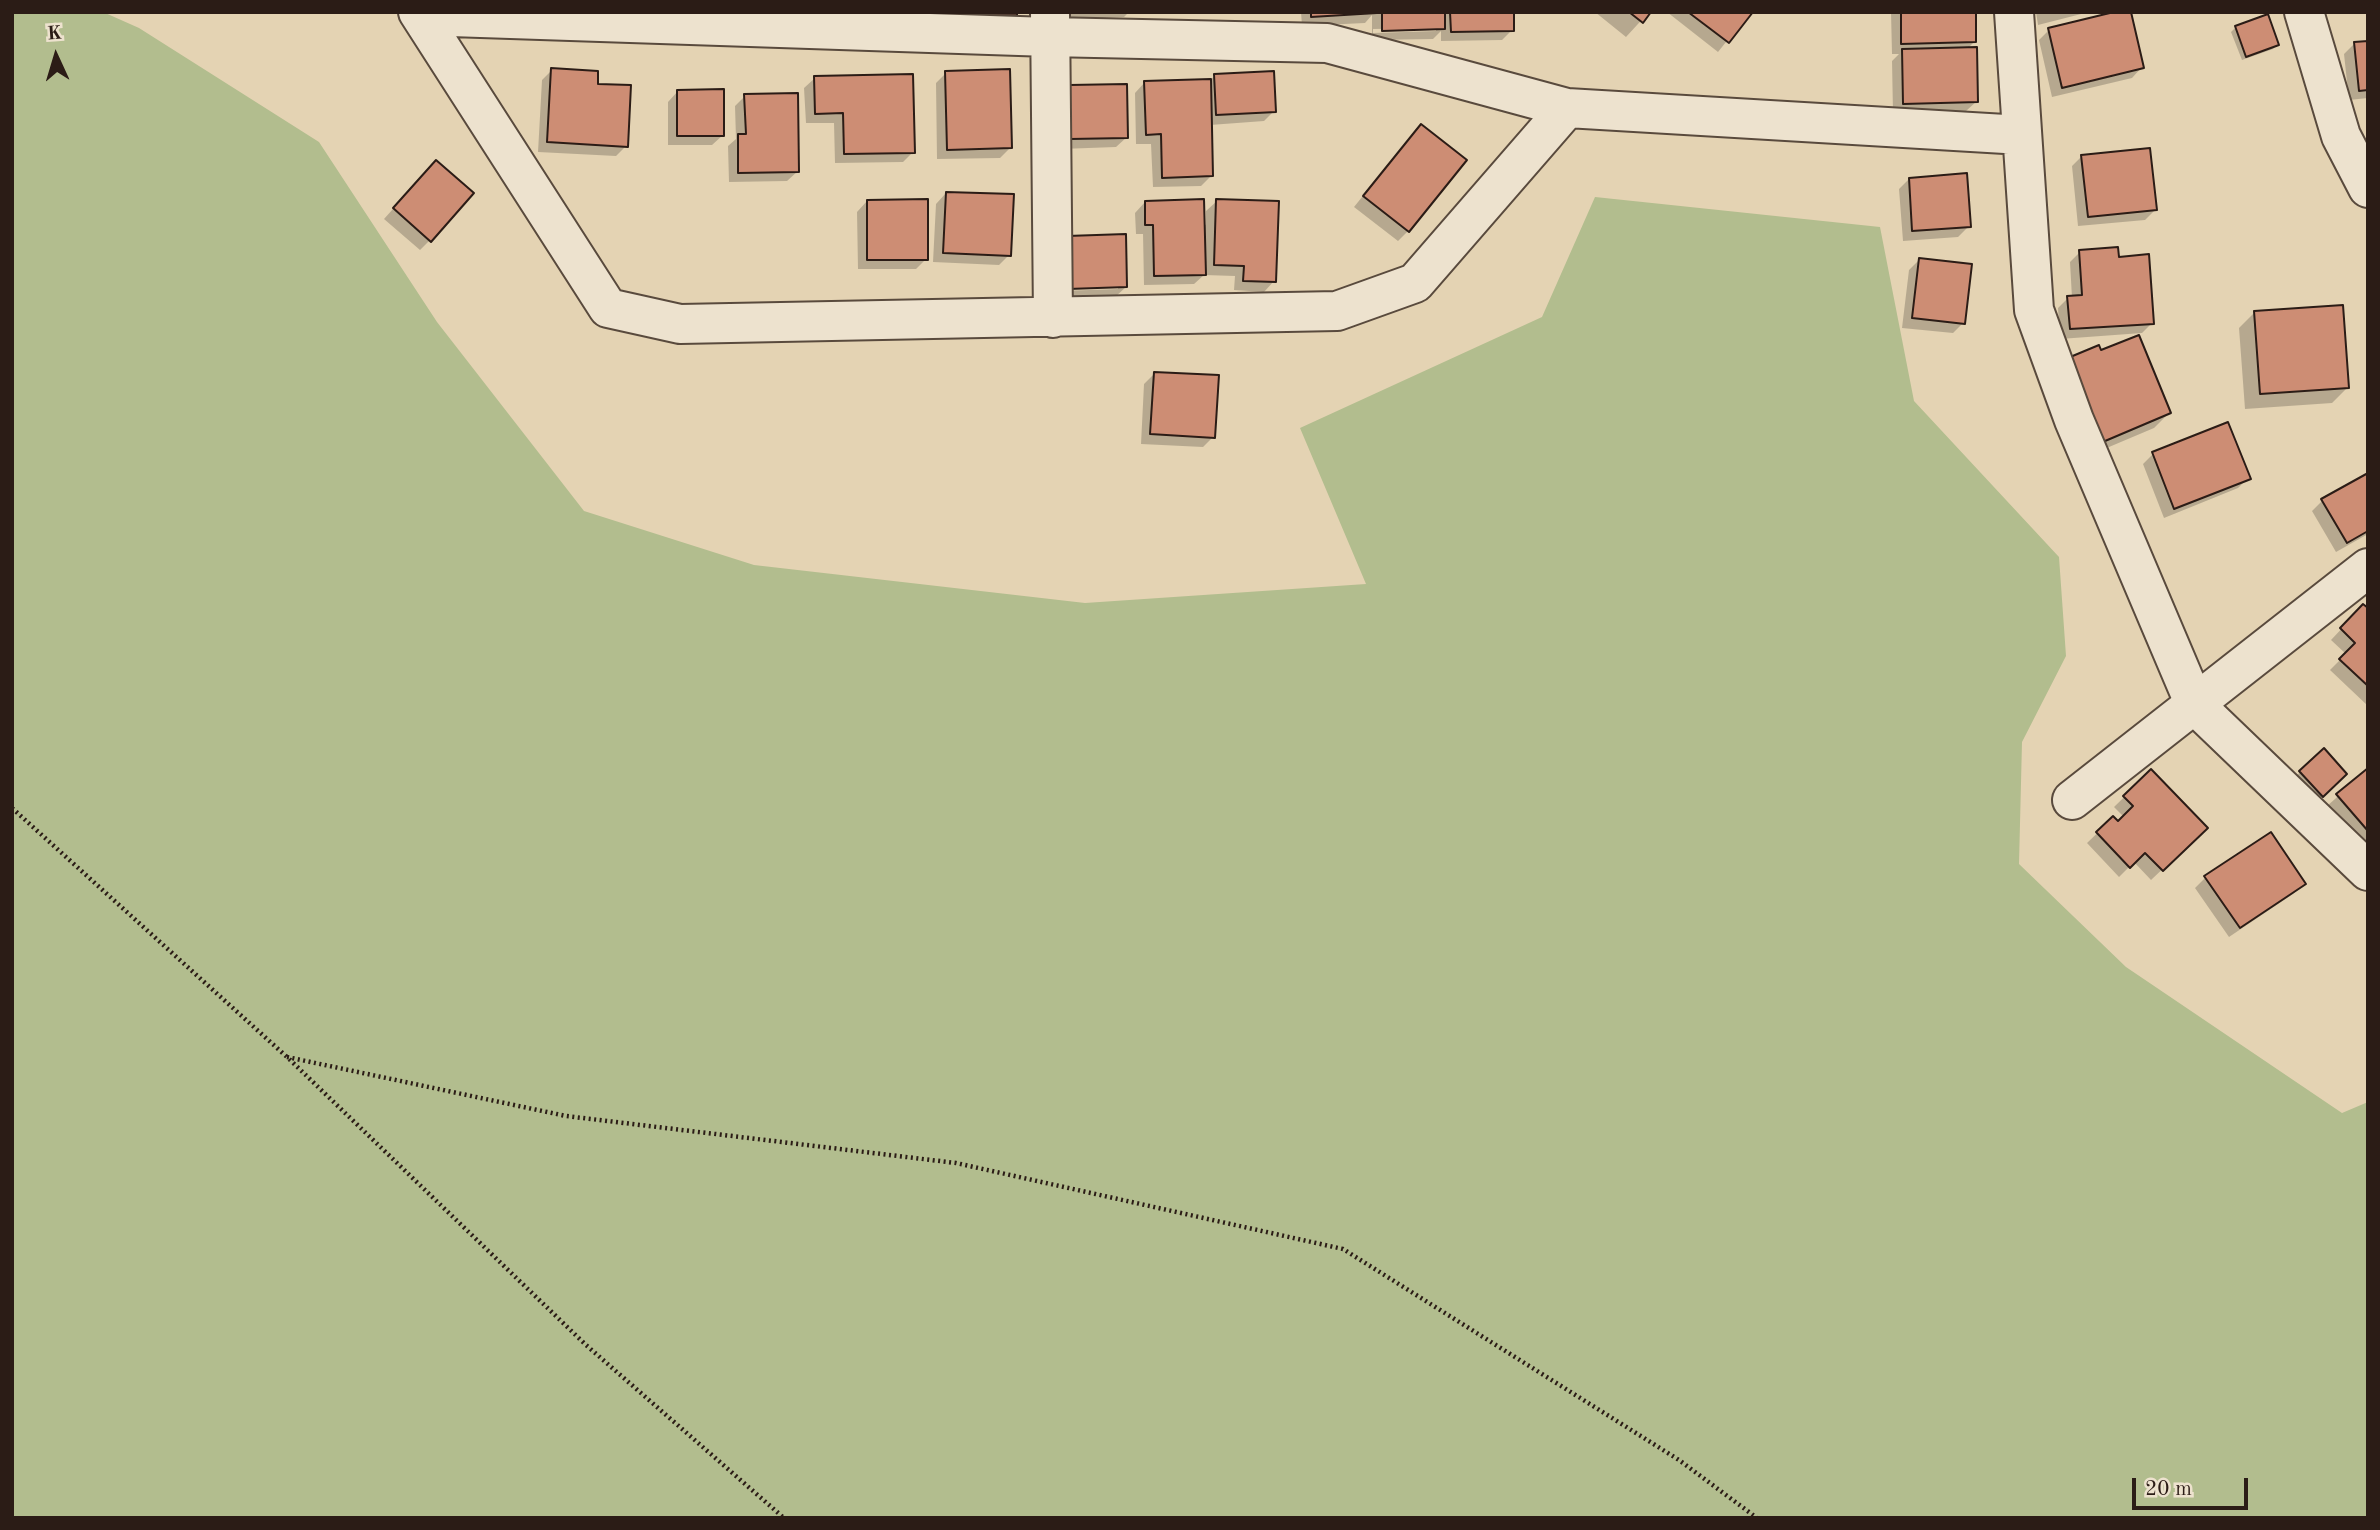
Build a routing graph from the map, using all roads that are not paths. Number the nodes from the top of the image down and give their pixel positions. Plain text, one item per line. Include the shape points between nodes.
1 (1304, 12) edge
2 (2014, 12) edge
3 (2304, 12) edge
4 (419, 14) edge
5 (1049, 25) edge
6 (1327, 43) junction
7 (1567, 108) junction
8 (2022, 135) junction
9 (2368, 188) edge
10 (1053, 318) junction
11 (2368, 568) edge
12 (2196, 705) junction
13 (2072, 800) dead end
14 (2368, 871) edge

1 - 6 street
2 - 8 street
3 - 9 street via 2341,136
4 - 5 street
4 - 10 street via 608,308 680,324
5 - 6 street
5 - 10 street
6 - 7 street
7 - 8 street
7 - 10 street via 1415,283 1337,311
8 - 12 street via 2034,310 2074,420
11 - 12 street
12 - 13 street
12 - 14 street

